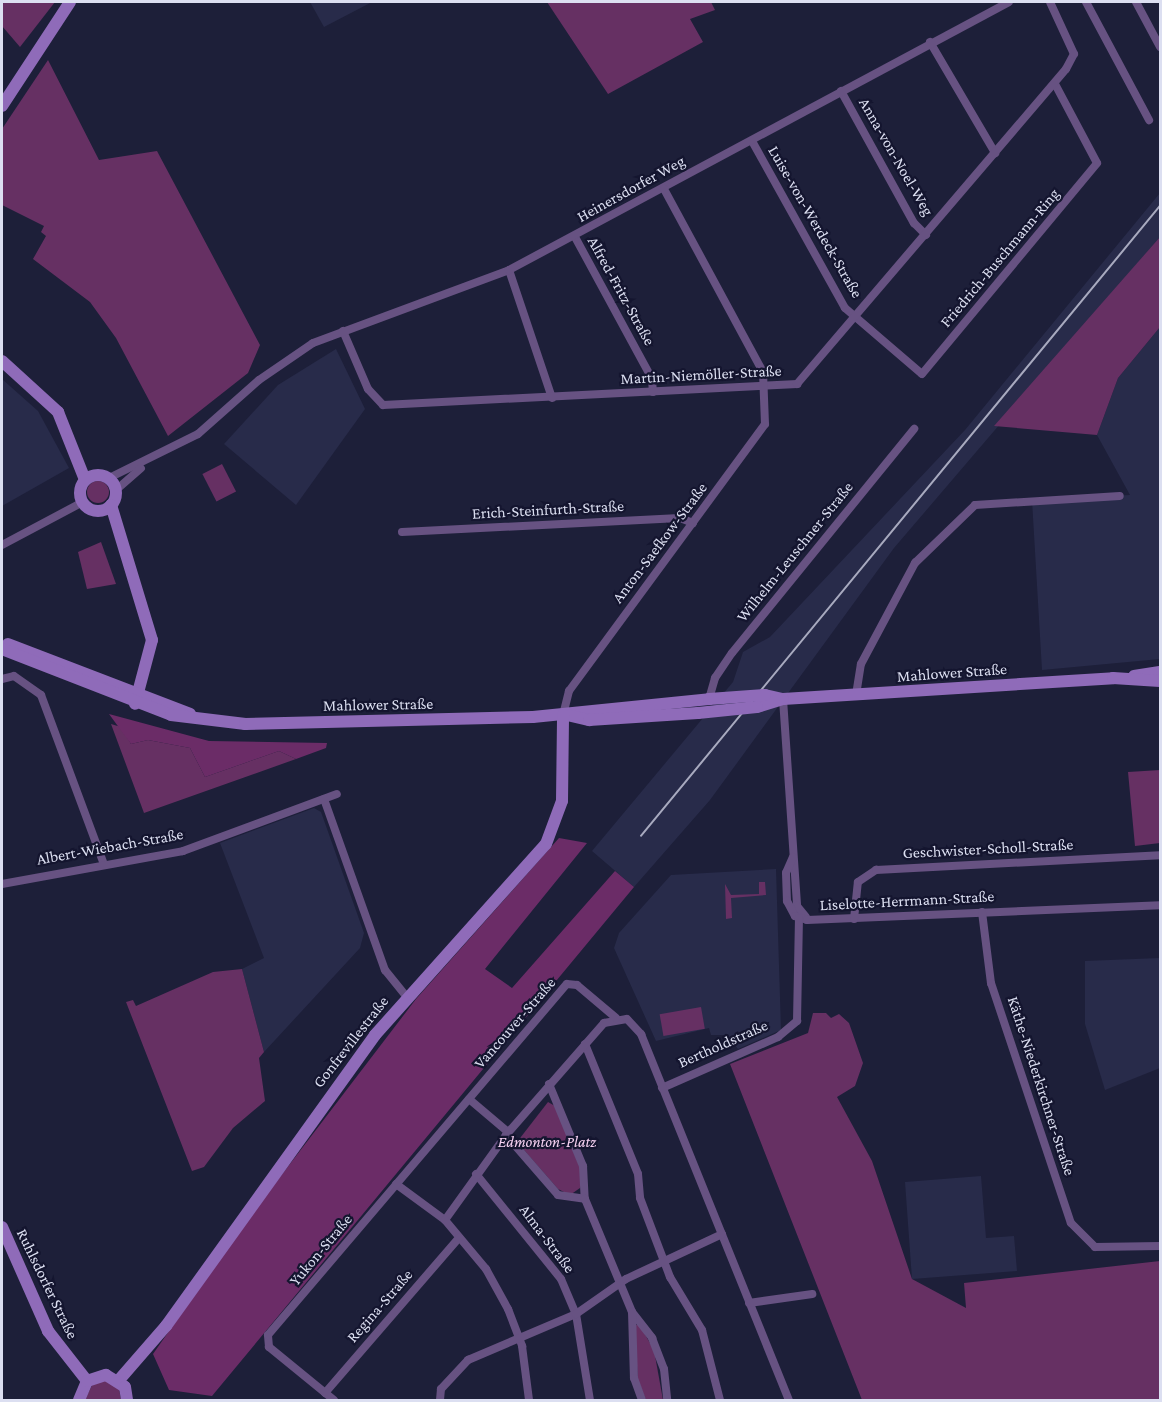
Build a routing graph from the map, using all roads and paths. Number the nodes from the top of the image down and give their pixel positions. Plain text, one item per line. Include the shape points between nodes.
1 (70, 2) edge
2 (1009, 2) edge
3 (1050, 2) edge
4 (1086, 2) edge
5 (1136, 2) edge
6 (930, 42) junction
7 (1161, 47) edge
8 (1055, 84) junction
9 (841, 91) junction
10 (2, 106) edge
11 (1149, 120) dead end
12 (752, 141) junction
13 (995, 153) junction
14 (664, 189) junction
15 (926, 235) junction
16 (575, 237) junction
17 (509, 270) junction
18 (856, 317) junction
19 (343, 331) junction
20 (2, 361) edge
21 (763, 385) junction
22 (653, 392) junction
23 (552, 398) junction
24 (914, 429) dead end
25 (148, 462) junction
26 (97, 478) junction
27 (116, 490) junction
28 (1120, 496) dead end
29 (83, 502) junction
30 (105, 508) junction
31 (693, 523) junction
32 (402, 532) dead end
33 (2, 545) edge
34 (2, 643) edge
35 (2, 649) edge
36 (1161, 672) edge
37 (1124, 678) junction
38 (2, 679) edge
39 (1161, 681) edge
40 (140, 692) junction
41 (856, 695) junction
42 (710, 699) junction
43 (783, 699) junction
44 (135, 704) junction
45 (563, 715) junction
46 (194, 716) junction
47 (337, 794) dead end
48 (324, 799) junction
49 (1161, 855) edge
50 (793, 857) junction
51 (103, 862) junction
52 (2, 884) edge
53 (1161, 904) edge
54 (982, 912) junction
55 (799, 918) junction
56 (854, 919) junction
57 (813, 920) junction
58 (407, 997) junction
59 (616, 1018) junction
60 (631, 1022) joint
61 (585, 1044) junction
62 (549, 1084) junction
63 (662, 1088) junction
64 (470, 1099) junction
65 (507, 1134) junction
66 (476, 1174) junction
67 (396, 1184) junction
68 (585, 1199) junction
69 (445, 1220) junction
70 (2, 1227) edge
71 (722, 1234) junction
72 (459, 1238) junction
73 (1161, 1246) edge
74 (665, 1259) junction
75 (620, 1285) junction
76 (812, 1294) dead end
77 (749, 1303) junction
78 (632, 1312) junction
79 (576, 1314) junction
80 (520, 1338) junction
81 (119, 1380) junction
82 (87, 1381) junction
83 (441, 1389) junction
84 (325, 1393) junction
85 (79, 1401) edge
86 (128, 1401) edge
87 (334, 1401) edge
88 (431, 1401) edge
89 (440, 1401) edge
90 (529, 1401) edge
91 (590, 1401) edge
92 (642, 1401) edge
93 (667, 1401) edge
94 (720, 1401) edge
95 (789, 1401) edge

1 - 10 main road
2 - 6 street, Heinersdorfer Weg
3 - 8 street, Martin-Niemöller-Straße via 1074,54
4 - 11 street
5 - 7 street
6 - 9 street, Heinersdorfer Weg
6 - 13 street
8 - 13 street, Martin-Niemöller-Straße
8 - 18 street, Friedrich-Buschmann-Ring via 1096,163 922,374
9 - 12 street, Heinersdorfer Weg
9 - 15 street, Anna-von-Noel-Weg via 914,223
12 - 14 street, Heinersdorfer Weg
12 - 18 street, Luise-von-Werdeck-Straße via 845,308
13 - 15 street, Martin-Niemöller-Straße
14 - 16 street, Heinersdorfer Weg
14 - 21 street, Anton-Saefkow-Straße via 763,372
15 - 18 street, Martin-Niemöller-Straße
16 - 17 street, Heinersdorfer Weg
16 - 22 street, Alfred-Fritz-Straße via 652,379
17 - 19 street, Heinersdorfer Weg
17 - 23 street
18 - 21 street, Martin-Niemöller-Straße via 797,384
19 - 23 street, Martin-Niemöller-Straße via 368,389 382,405
19 - 25 street, Heinersdorfer Weg via 306,347 259,380 213,423
20 - 26 main road via 49,399
21 - 22 street, Martin-Niemöller-Straße
21 - 31 street, Anton-Saefkow-Straße via 763,430
22 - 23 street, Martin-Niemöller-Straße
24 - 42 street, Wilhelm-Leuschner-Straße via 732,652 715,678
25 - 26 street
25 - 27 street
26 - 27 main road
26 - 29 main road
27 - 30 main road
28 - 41 street via 975,505 915,563 861,664
29 - 30 main road
29 - 33 street
30 - 40 main road via 152,640
31 - 32 street, Erich-Steinfurth-Straße via 680,518
31 - 45 street, Anton-Saefkow-Straße via 569,691
34 - 40 main road, Mahlower Straße
35 - 44 main road, Mahlower Straße
36 - 37 main road, Mahlower Straße
37 - 39 main road, Mahlower Straße
37 - 41 main road, Mahlower Straße
38 - 51 street via 14,676 41,695
40 - 44 main road
40 - 46 main road, Mahlower Straße
41 - 43 main road, Mahlower Straße
42 - 43 main road, Mahlower Straße, bridge via 765,695
42 - 45 main road, Mahlower Straße via 588,708
43 - 45 main road, Mahlower Straße, bridge via 757,707 698,713 589,720
43 - 50 street, Liselotte-Herrmann-Straße
44 - 46 main road, Mahlower Straße
45 - 46 main road, Mahlower Straße via 244,724
45 - 58 main road, Gonfrevillestraße via 563,788 552,834
47 - 48 street, Albert-Wiebach-Straße
48 - 51 street, Albert-Wiebach-Straße via 183,851
48 - 58 street via 385,970
49 - 56 street, Geschwister-Scholl-Straße via 876,870 858,882
50 - 55 street via 786,893
50 - 57 street, Liselotte-Herrmann-Straße via 799,912
51 - 52 street, Albert-Wiebach-Straße
53 - 54 street, Liselotte-Herrmann-Straße
54 - 56 street, Liselotte-Herrmann-Straße
54 - 73 street, Käthe-Niederkirchner-Straße via 988,971 1071,1223 1084,1241 1106,1248
55 - 57 street
55 - 63 street, Bertholdstraße via 797,1021 778,1037
56 - 57 street, Liselotte-Herrmann-Straße
58 - 81 main road, Gonfrevillestraße via 235,1223 166,1326
59 - 60 street, Vancouver-Straße
59 - 61 street
59 - 64 street, Vancouver-Straße via 577,985 567,984
60 - 63 street, Bertholdstraße
61 - 62 street
61 - 74 street via 638,1174 640,1198
62 - 65 street
62 - 68 street via 583,1166
63 - 71 street, Bertholdstraße
64 - 65 street
64 - 67 street, Vancouver-Straße
65 - 66 street
65 - 68 street via 558,1195
66 - 69 street
66 - 79 street, Alma-Straße via 549,1260
67 - 69 street
67 - 84 street, Yukon-Straße via 268,1335 269,1347
68 - 75 street
69 - 72 street
70 - 82 main road, Ruhlsdorfer Straße via 48,1331
71 - 74 street
71 - 77 street, Bertholdstraße
72 - 80 street via 486,1269
72 - 84 street, Regina-Straße
74 - 75 street
74 - 94 street via 702,1330
75 - 78 street
75 - 79 street
76 - 77 street
77 - 95 street, Bertholdstraße
78 - 92 street via 634,1378
78 - 93 street via 652,1338 664,1369
79 - 80 street
79 - 91 street, Alma-Straße
80 - 83 street via 468,1360
80 - 90 street
81 - 82 main road via 106,1375
81 - 86 main road
82 - 85 main road
83 - 88 street
83 - 89 street
84 - 87 street

